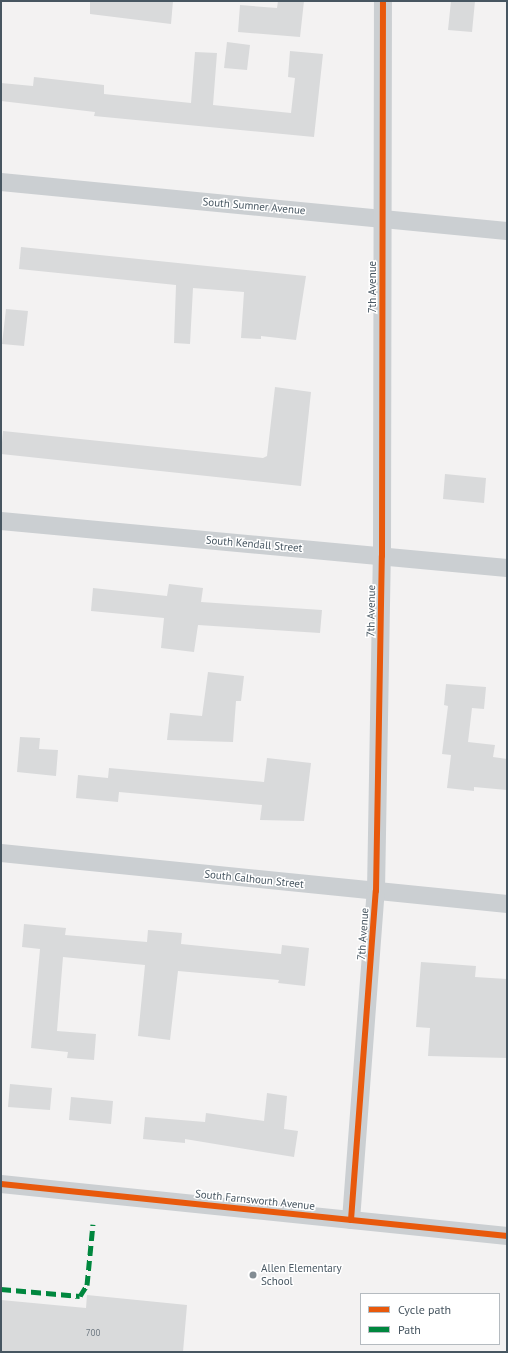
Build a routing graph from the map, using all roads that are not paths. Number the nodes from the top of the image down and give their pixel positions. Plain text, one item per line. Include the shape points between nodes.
1 (383, 1) edge
2 (1, 182) edge
3 (382, 219) junction
4 (507, 231) edge
5 (1, 521) edge
6 (382, 556) junction
7 (507, 568) edge
8 (1, 853) edge
9 (376, 891) junction
10 (507, 904) edge
11 (1, 1184) edge
12 (351, 1220) junction
13 (507, 1236) edge

1 - 3 street, 7th Avenue
2 - 3 street, South Sumner Avenue
3 - 4 street, South Sumner Avenue
3 - 6 street, 7th Avenue
5 - 6 street, South Kendall Street
6 - 7 street, South Kendall Street
6 - 9 street, 7th Avenue
8 - 9 street, South Calhoun Street
9 - 10 street, South Calhoun Street
9 - 12 street, 7th Avenue
11 - 12 street, South Farnsworth Avenue
12 - 13 street, South Farnsworth Avenue

